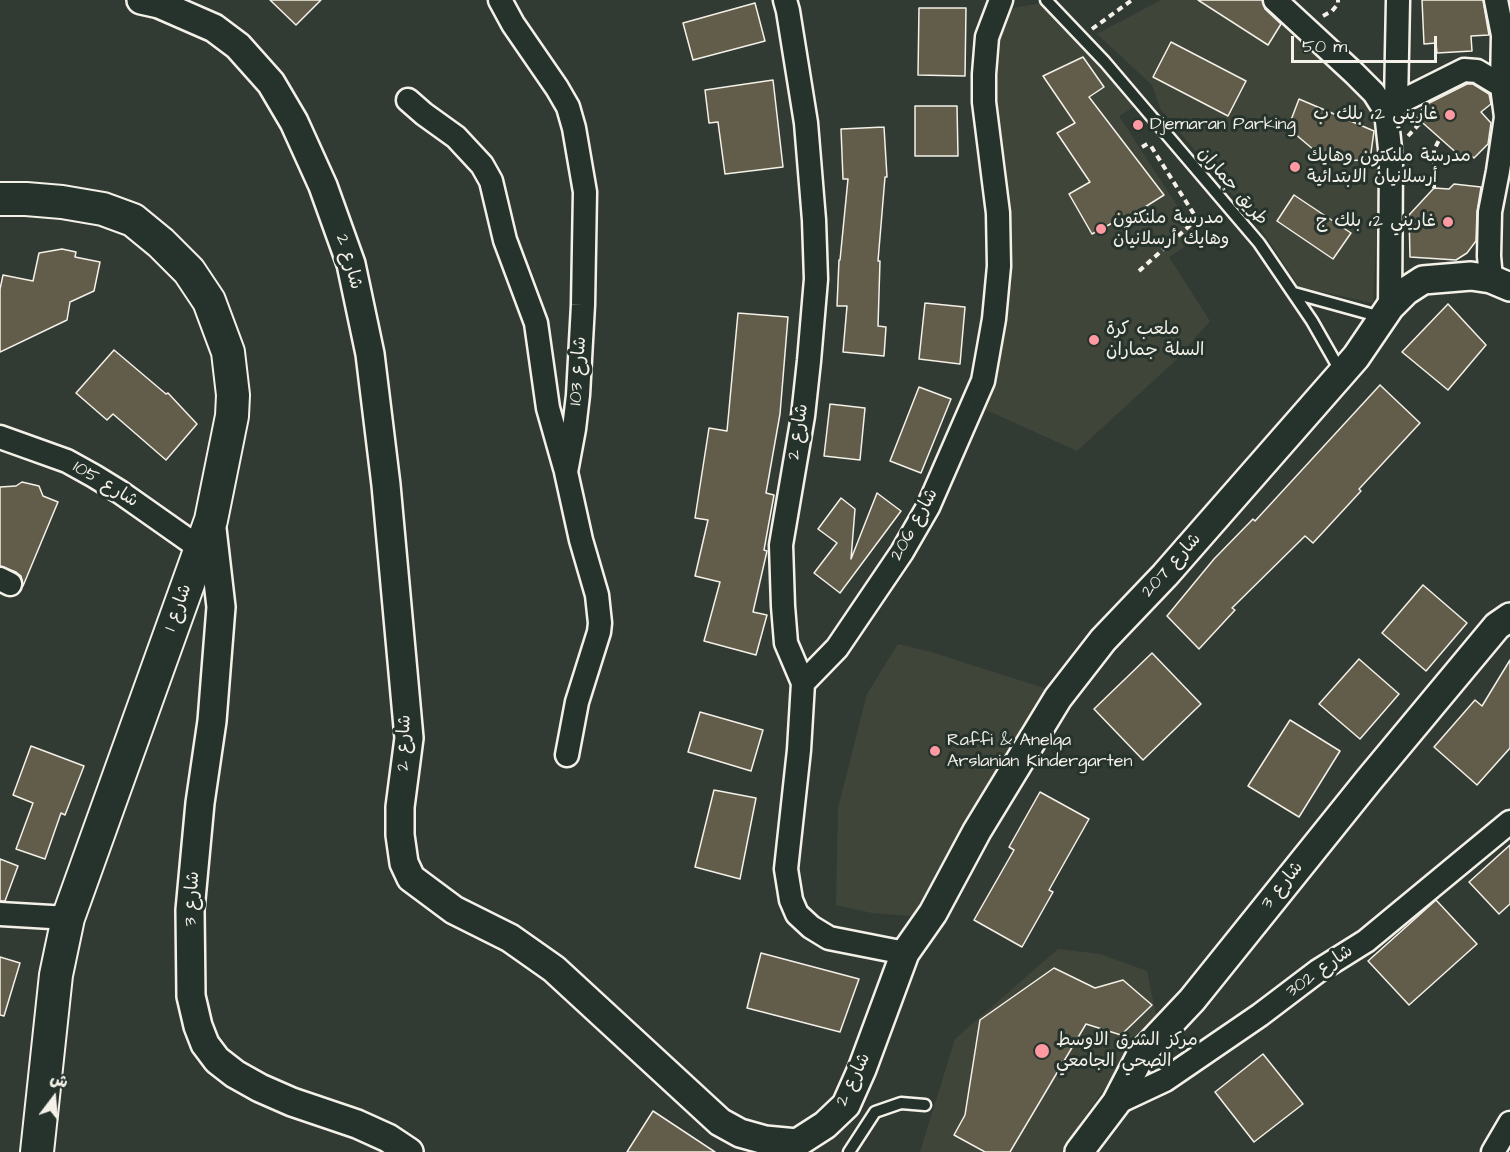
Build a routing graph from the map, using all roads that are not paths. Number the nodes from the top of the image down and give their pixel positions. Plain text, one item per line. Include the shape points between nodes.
1 (141, 0) edge
2 (500, 0) edge
3 (784, 0) edge
4 (1001, 0) edge
5 (1046, 0) edge
6 (1275, 0) edge
7 (1398, 0) edge
8 (1496, 0) edge
9 (1502, 86) junction
10 (408, 100) dead end
11 (1392, 112) junction
12 (0, 199) edge
13 (1500, 283) edge
14 (1294, 293) junction
15 (1387, 312) junction
16 (1341, 373) junction
17 (0, 437) edge
18 (566, 472) junction
19 (206, 534) junction
20 (1510, 600) edge
21 (1504, 621) edge
22 (803, 682) junction
23 (567, 755) dead end
24 (1510, 822) edge
25 (0, 914) edge
26 (68, 918) junction
27 (905, 953) junction
28 (1116, 1103) junction
29 (925, 1105) dead end
30 (1510, 1123) edge
31 (802, 1147) edge
32 (37, 1152) edge
33 (409, 1152) edge
34 (849, 1152) edge
35 (1079, 1152) edge
36 (1493, 1152) edge

1 - 31 street, شارع 2 via 214,28 238,46 271,83 323,186 351,264 370,354 392,543 409,738 400,835 411,878 454,910 510,938 554,969 720,1122 740,1133
2 - 18 street, شارع 103 via 557,88 579,149 585,192 583,305 578,395
3 - 22 street, شارع 2 via 806,123 816,279 802,416 781,545 786,643
4 - 22 street, شارع 206 via 987,37 984,74 986,124 998,213 999,266 982,381 928,507 902,552 837,648
5 - 14 lane, طريق جماران via 1259,243
6 - 11 street
7 - 11 street
8 - 9 street via 1503,35
9 - 11 street via 1477,71 1464,70
9 - 13 street via 1506,117 1490,212 1489,256
10 - 18 street via 456,136 491,181 505,240 536,323 548,408
11 - 15 street
12 - 19 main road, شارع 1 via 62,201 102,208 133,220 189,271 209,301 228,352 233,395 232,416
13 - 15 street, شارع 207 via 1471,276 1423,280 1406,291
14 - 15 lane
14 - 16 lane, طريق جماران
15 - 16 street, شارع 207
16 - 27 street, شارع 207 via 1165,575 1103,640 1058,698 977,831 933,913
17 - 19 street, شارع 105 via 67,461
18 - 23 street, شارع 103 via 600,610 599,632 577,702
19 - 26 main road, شارع 1
19 - 33 street, شارع 3 via 220,607 212,721 190,910 191,996 198,1026 217,1060 235,1074 292,1102 368,1128
20 - 21 street
21 - 28 street, شارع 3 via 1354,798 1192,1000 1142,1053
22 - 27 street via 800,750 786,869 790,900 797,914 829,938
24 - 28 street, شارع 302 via 1366,941 1165,1080
25 - 26 street
26 - 32 main road, شارع 1 via 56,975
27 - 31 street, شارع 2 via 846,1105
28 - 35 street, شارع 3
29 - 34 lane via 901,1103 875,1112
30 - 36 street

